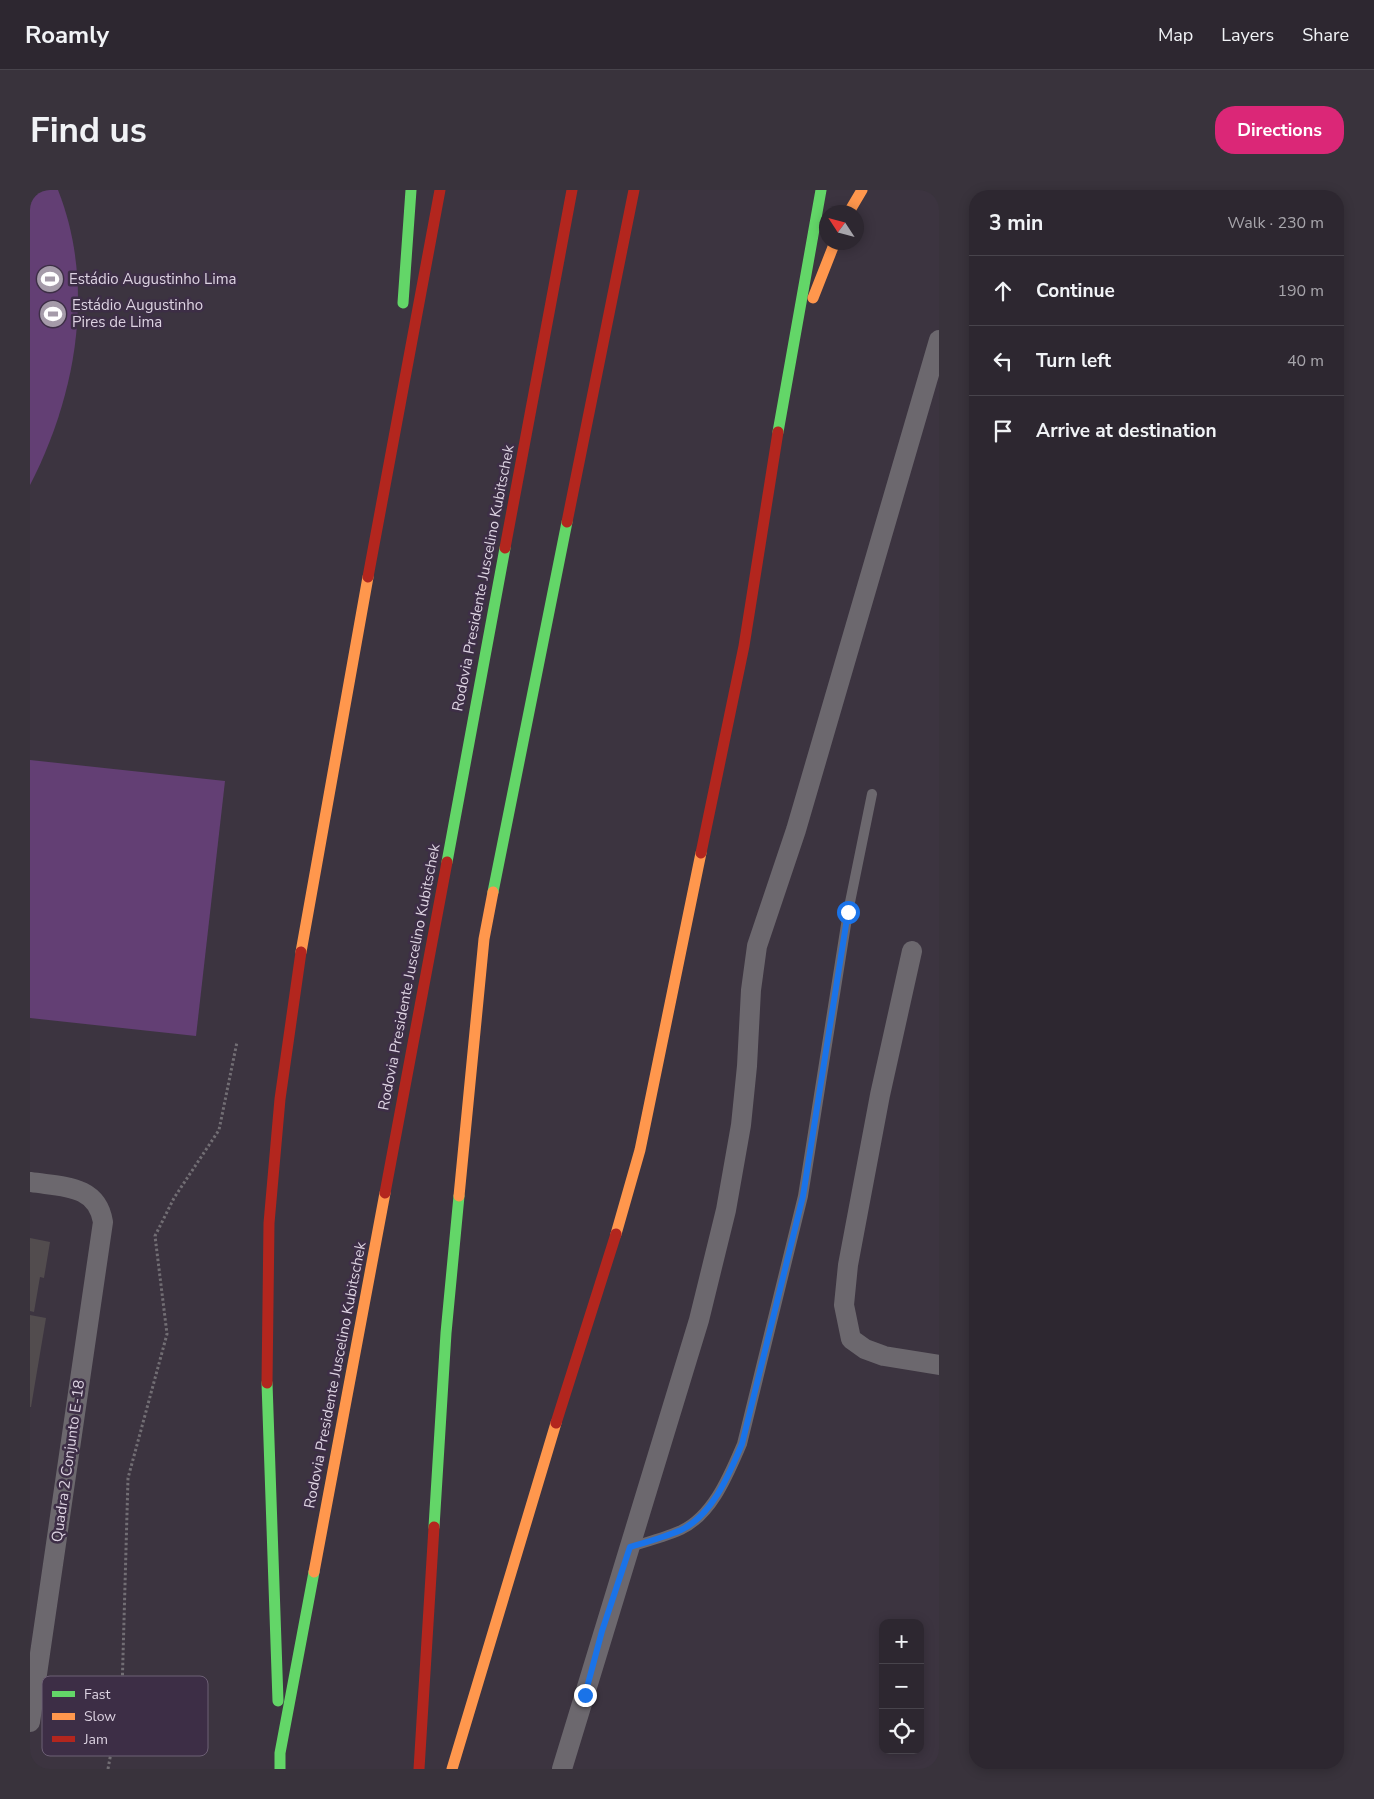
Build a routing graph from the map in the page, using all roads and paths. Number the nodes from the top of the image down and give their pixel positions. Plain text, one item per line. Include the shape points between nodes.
1 (411, 190) edge
2 (440, 190) edge
3 (572, 190) edge
4 (634, 190) edge
5 (820, 190) edge
6 (862, 190) edge
7 (853, 205) edge
8 (832, 250) edge
9 (403, 314) dead end
10 (401, 333) dead end
11 (939, 340) edge
12 (791, 353) junction
13 (394, 432) junction
14 (872, 794) dead end
15 (912, 951) dead end
16 (238, 1042) dead end
17 (30, 1182) edge
18 (939, 1365) edge
19 (630, 1547) junction
20 (122, 1676) edge
21 (30, 1722) edge
22 (567, 1749) junction
23 (280, 1753) junction
24 (110, 1756) edge
25 (108, 1769) edge
26 (280, 1769) edge
27 (419, 1769) edge
28 (452, 1769) edge
29 (556, 1769) edge
30 (562, 1769) edge

1 - 9 highway
2 - 13 highway
3 - 23 highway, Rodovia Presidente Juscelino Kubitschek
4 - 27 highway via 484,939 446,1333
5 - 12 highway
6 - 7 highway
8 - 12 highway
10 - 13 highway
11 - 19 street via 796,830 757,946 741,1125 726,1210 699,1320
12 - 28 highway via 744,646 640,1150 612,1251 539,1475
13 - 23 highway via 303,940 280,1099 269,1224 267,1399
14 - 19 lane via 848,912 803,1196 742,1444 711,1505 683,1529
15 - 18 street via 880,1095 848,1265 844,1305 852,1339 865,1349 884,1356
16 - 20 path via 220,1130 174,1198 155,1236 167,1334 128,1478
17 - 21 street, Quadra 2 Conjunto E-18 via 75,1189 96,1200 103,1222
19 - 22 street
22 - 29 street
22 - 30 street
23 - 26 highway, Rodovia Presidente Juscelino Kubitschek
24 - 25 path

